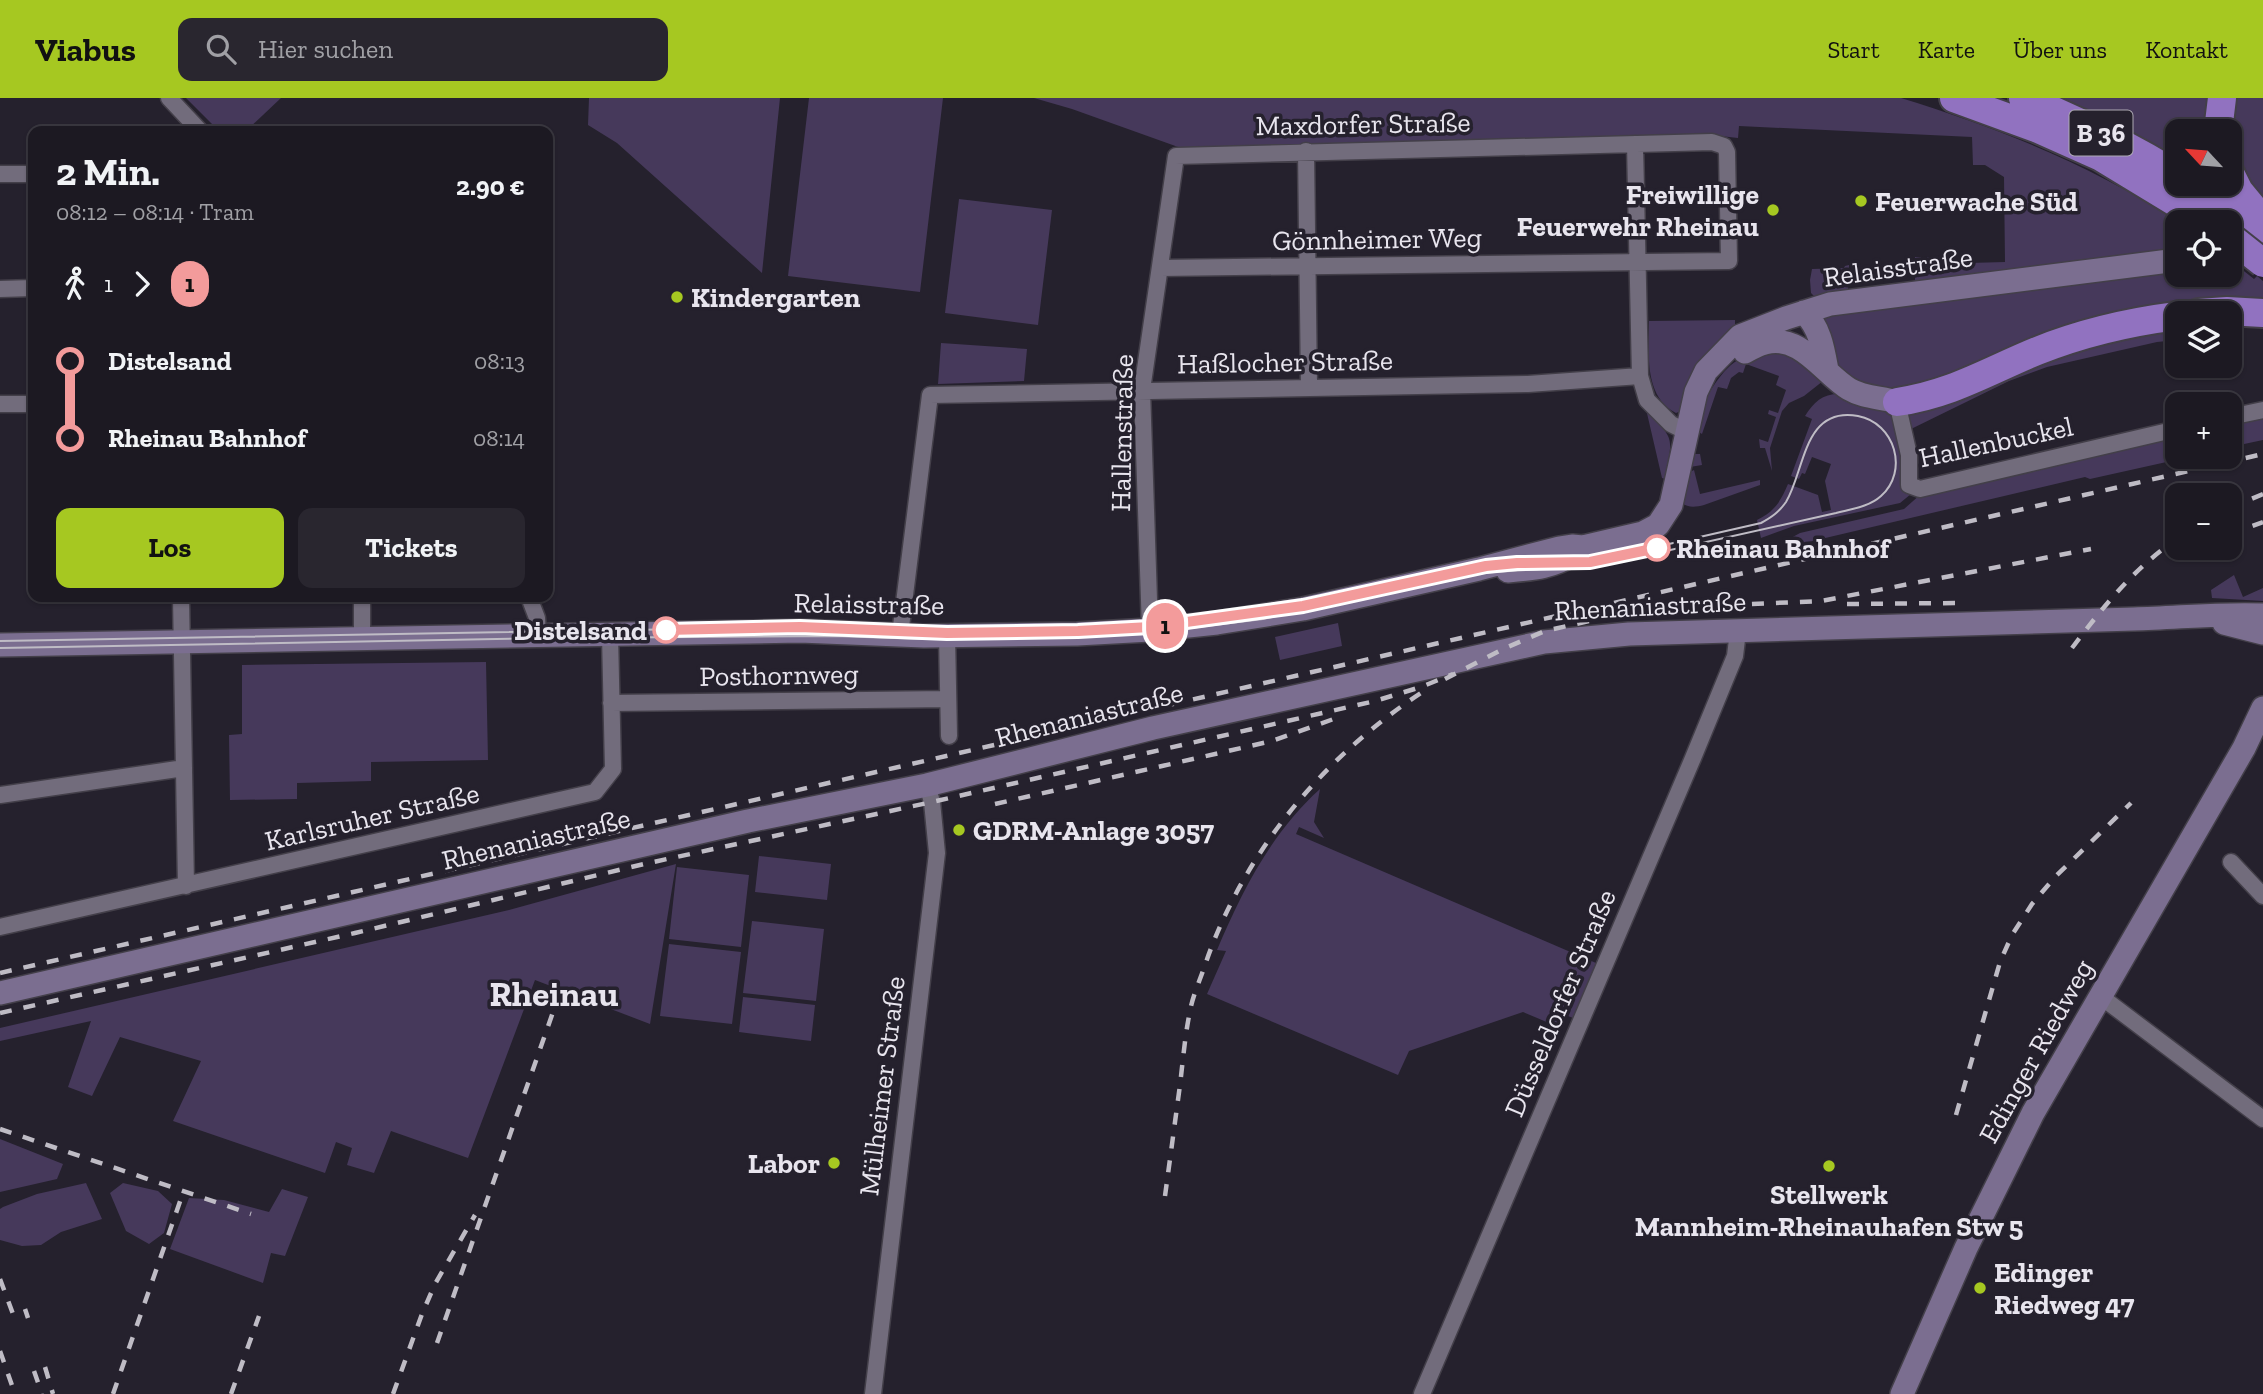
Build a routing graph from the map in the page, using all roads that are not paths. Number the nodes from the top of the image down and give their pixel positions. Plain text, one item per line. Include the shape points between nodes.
1 (169, 98) edge
2 (1954, 98) edge
3 (2023, 98) edge
4 (2222, 98) edge
5 (2219, 119) edge
6 (195, 126) edge
7 (1635, 144) junction
8 (1306, 151) junction
9 (1176, 156) joint
10 (2165, 168) edge
11 (0, 174) edge
12 (28, 174) edge
13 (2206, 196) edge
14 (2241, 196) edge
15 (2188, 210) edge
16 (2254, 233) edge
17 (1637, 262) junction
18 (2165, 262) edge
19 (2263, 263) edge
20 (1307, 267) junction
21 (1160, 268) junction
22 (28, 288) edge
23 (0, 289) edge
24 (1804, 312) junction
25 (2242, 312) edge
26 (2263, 313) edge
27 (2165, 318) edge
28 (1756, 332) junction
29 (1740, 354) junction
30 (1819, 362) junction
31 (1640, 376) junction
32 (1309, 387) junction
33 (1142, 390) junction
34 (1897, 402) junction
35 (0, 404) edge
36 (28, 404) edge
37 (2263, 410) edge
38 (2242, 414) edge
39 (1689, 422) junction
40 (2165, 432) edge
41 (181, 602) edge
42 (362, 602) edge
43 (531, 602) edge
44 (1150, 630) junction
45 (1738, 631) junction
46 (2260, 631) edge
47 (538, 635) junction
48 (610, 635) junction
49 (900, 635) junction
50 (947, 636) junction
51 (362, 639) junction
52 (182, 642) junction
53 (0, 645) edge
54 (948, 699) junction
55 (611, 703) junction
56 (2263, 708) edge
57 (2263, 726) edge
58 (949, 736) dead end
59 (2244, 748) junction
60 (184, 768) junction
61 (927, 785) junction
62 (0, 795) edge
63 (2231, 862) dead end
64 (186, 886) junction
65 (2263, 896) edge
66 (0, 927) edge
67 (0, 993) edge
68 (2100, 996) junction
69 (2263, 1119) edge
70 (873, 1394) edge
71 (1422, 1394) edge
72 (1902, 1394) edge

1 - 6 street
2 - 15 highway, B 36 via 2101,157
3 - 10 highway, B 36
4 - 5 highway
7 - 8 street, Maxdorfer Straße
7 - 17 street
7 - 17 street, Maxdorfer Straße via 1712,142 1724,146 1729,261
8 - 9 street, Maxdorfer Straße
8 - 20 street
9 - 21 street, Hallenstraße
11 - 12 street
13 - 16 highway
14 - 16 highway
16 - 19 highway, bridge
17 - 20 street, Gönnheimer Weg
17 - 31 street
18 - 24 main road, Relaisstraße via 1852,301
20 - 21 street, Gönnheimer Weg
20 - 32 street
21 - 33 street, Hallenstraße
22 - 23 street
24 - 28 main road, Relaisstraße
24 - 30 main road, Relaisstraße via 1804,336
25 - 26 highway
27 - 34 highway via 2070,339 1937,395
28 - 29 main road, Relaisstraße
28 - 39 main road, Relaisstraße via 1740,336 1713,363 1696,392
29 - 30 main road, Relaisstraße via 1766,342 1780,342
29 - 39 main road, Relaisstraße via 1711,383
30 - 34 main road, Relaisstraße via 1858,393
31 - 32 street, Haßlocher Straße via 1528,384
31 - 39 street via 1647,400 1671,424
32 - 33 street, Haßlocher Straße
33 - 44 street, Hallenstraße
33 - 49 street, Haßlocher Straße via 930,395
34 - 40 street, Hallenbuckel via 1909,455 1909,485 1920,489
35 - 36 street
37 - 38 street
39 - 44 main road, Relaisstraße via 1674,496 1663,520 1643,533 1583,547 1546,568 1479,569 1290,611
41 - 52 street
42 - 51 street
43 - 47 street
44 - 50 main road, Relaisstraße
45 - 46 main road, Rhenaniastraße via 2208,617
45 - 61 main road, Rhenaniastraße via 1571,638 1503,649 1153,728
45 - 71 street, Düsseldorfer Straße via 1735,656 1693,758
47 - 48 main road, Relaisstraße
47 - 51 main road, Relaisstraße
48 - 49 main road, Relaisstraße via 825,631
48 - 55 street, Karlsruher Straße
49 - 50 main road, Relaisstraße
50 - 54 street
51 - 52 main road, Relaisstraße
52 - 53 main road, Relaisstraße
52 - 60 street
54 - 55 street, Posthornweg
54 - 58 street
55 - 64 street, Karlsruher Straße via 613,769 595,792
56 - 59 main road, Edinger Riedweg
57 - 59 main road, Edinger Riedweg
59 - 68 main road, Edinger Riedweg
60 - 62 street
60 - 64 street
61 - 67 main road, Rhenaniastraße via 735,824
61 - 70 street, Mülheimer Straße via 937,853
63 - 65 street
64 - 66 street, Karlsruher Straße
68 - 69 street
68 - 72 main road, Edinger Riedweg via 1994,1189

